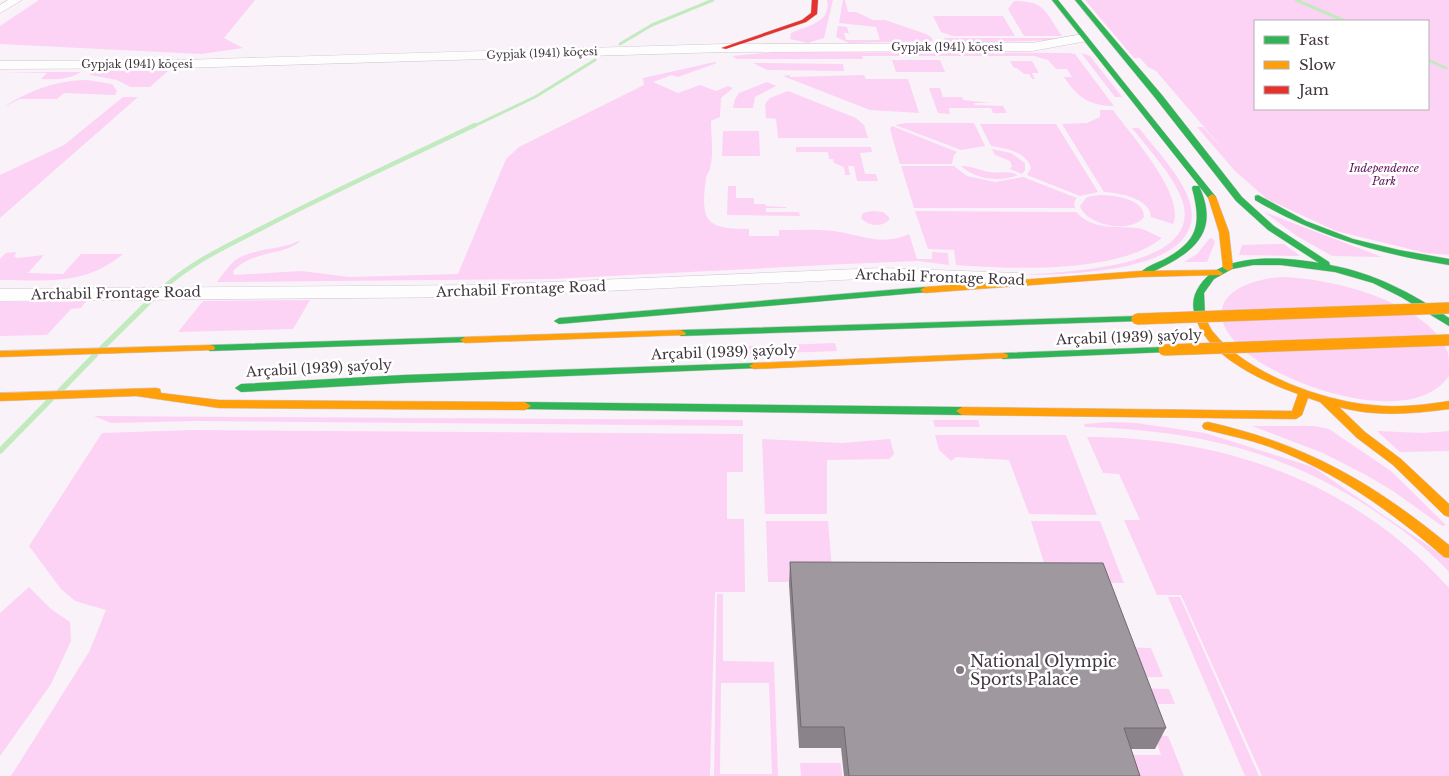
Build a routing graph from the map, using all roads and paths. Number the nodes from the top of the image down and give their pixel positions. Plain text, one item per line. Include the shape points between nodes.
1 (16, 0) edge
2 (814, 0) edge
3 (1054, 0) edge
4 (1078, 0) edge
5 (0, 10) edge
6 (775, 32) junction
7 (1083, 38) junction
8 (788, 47) junction
9 (1032, 47) junction
10 (724, 48) junction
11 (1096, 54) junction
12 (0, 64) edge
13 (1131, 97) junction
14 (1159, 97) junction
15 (1204, 153) junction
16 (1186, 166) junction
17 (1449, 264) edge
18 (1403, 267) dead end
19 (1335, 268) junction
20 (1375, 268) dead end
21 (1223, 271) junction
22 (1140, 274) junction
23 (1041, 280) junction
24 (0, 295) edge
25 (1449, 308) edge
26 (544, 322) dead end
27 (1449, 323) edge
28 (476, 328) dead end
29 (1449, 340) edge
30 (178, 350) junction
31 (0, 354) edge
32 (226, 388) dead end
33 (206, 390) dead end
34 (133, 394) junction
35 (1304, 394) junction
36 (0, 397) edge
37 (1325, 400) junction
38 (1449, 405) edge
39 (1125, 416) junction
40 (1449, 512) edge
41 (1449, 553) edge

1 - 5 street
2 - 6 main road via 815,10 811,17
3 - 7 main road
4 - 14 main road
6 - 8 main road via 777,42
6 - 10 main road
7 - 9 street, Gypjak (1941) köçesi
7 - 11 main road
8 - 9 street, Gypjak (1941) köçesi
8 - 10 street, Gypjak (1941) köçesi
9 - 11 street via 1075,49
10 - 12 street, Gypjak (1941) köçesi via 181,64
11 - 13 main road
13 - 14 main road
13 - 16 main road
14 - 15 main road
15 - 17 main road via 1247,191 1281,213 1361,244
15 - 19 main road via 1253,213
16 - 21 main road via 1221,213 1226,232
16 - 22 main road via 1204,214 1205,221 1198,239 1170,261
17 - 18 main road
19 - 20 main road
19 - 21 main road via 1286,261 1254,262
19 - 27 main road via 1400,291
21 - 22 main road
21 - 35 main road via 1205,283 1198,296 1198,312 1206,329 1220,347 1243,364
22 - 23 main road
23 - 24 street, Archabil Frontage Road via 882,273 478,291
23 - 26 main road
25 - 30 main road, Arçabil (1939) şaýoly, bridge
28 - 30 main road
29 - 32 main road, Arçabil (1939) şaýoly, bridge
30 - 31 main road, Arçabil (1939) şaýoly
33 - 34 main road
34 - 36 main road
34 - 39 main road via 219,404 738,407 1068,412
35 - 37 main road
35 - 39 main road via 1296,415
37 - 38 main road via 1361,408 1395,410
37 - 40 main road via 1361,435 1398,462
39 - 41 main road via 1225,428 1301,453 1341,472 1377,495 1416,523

